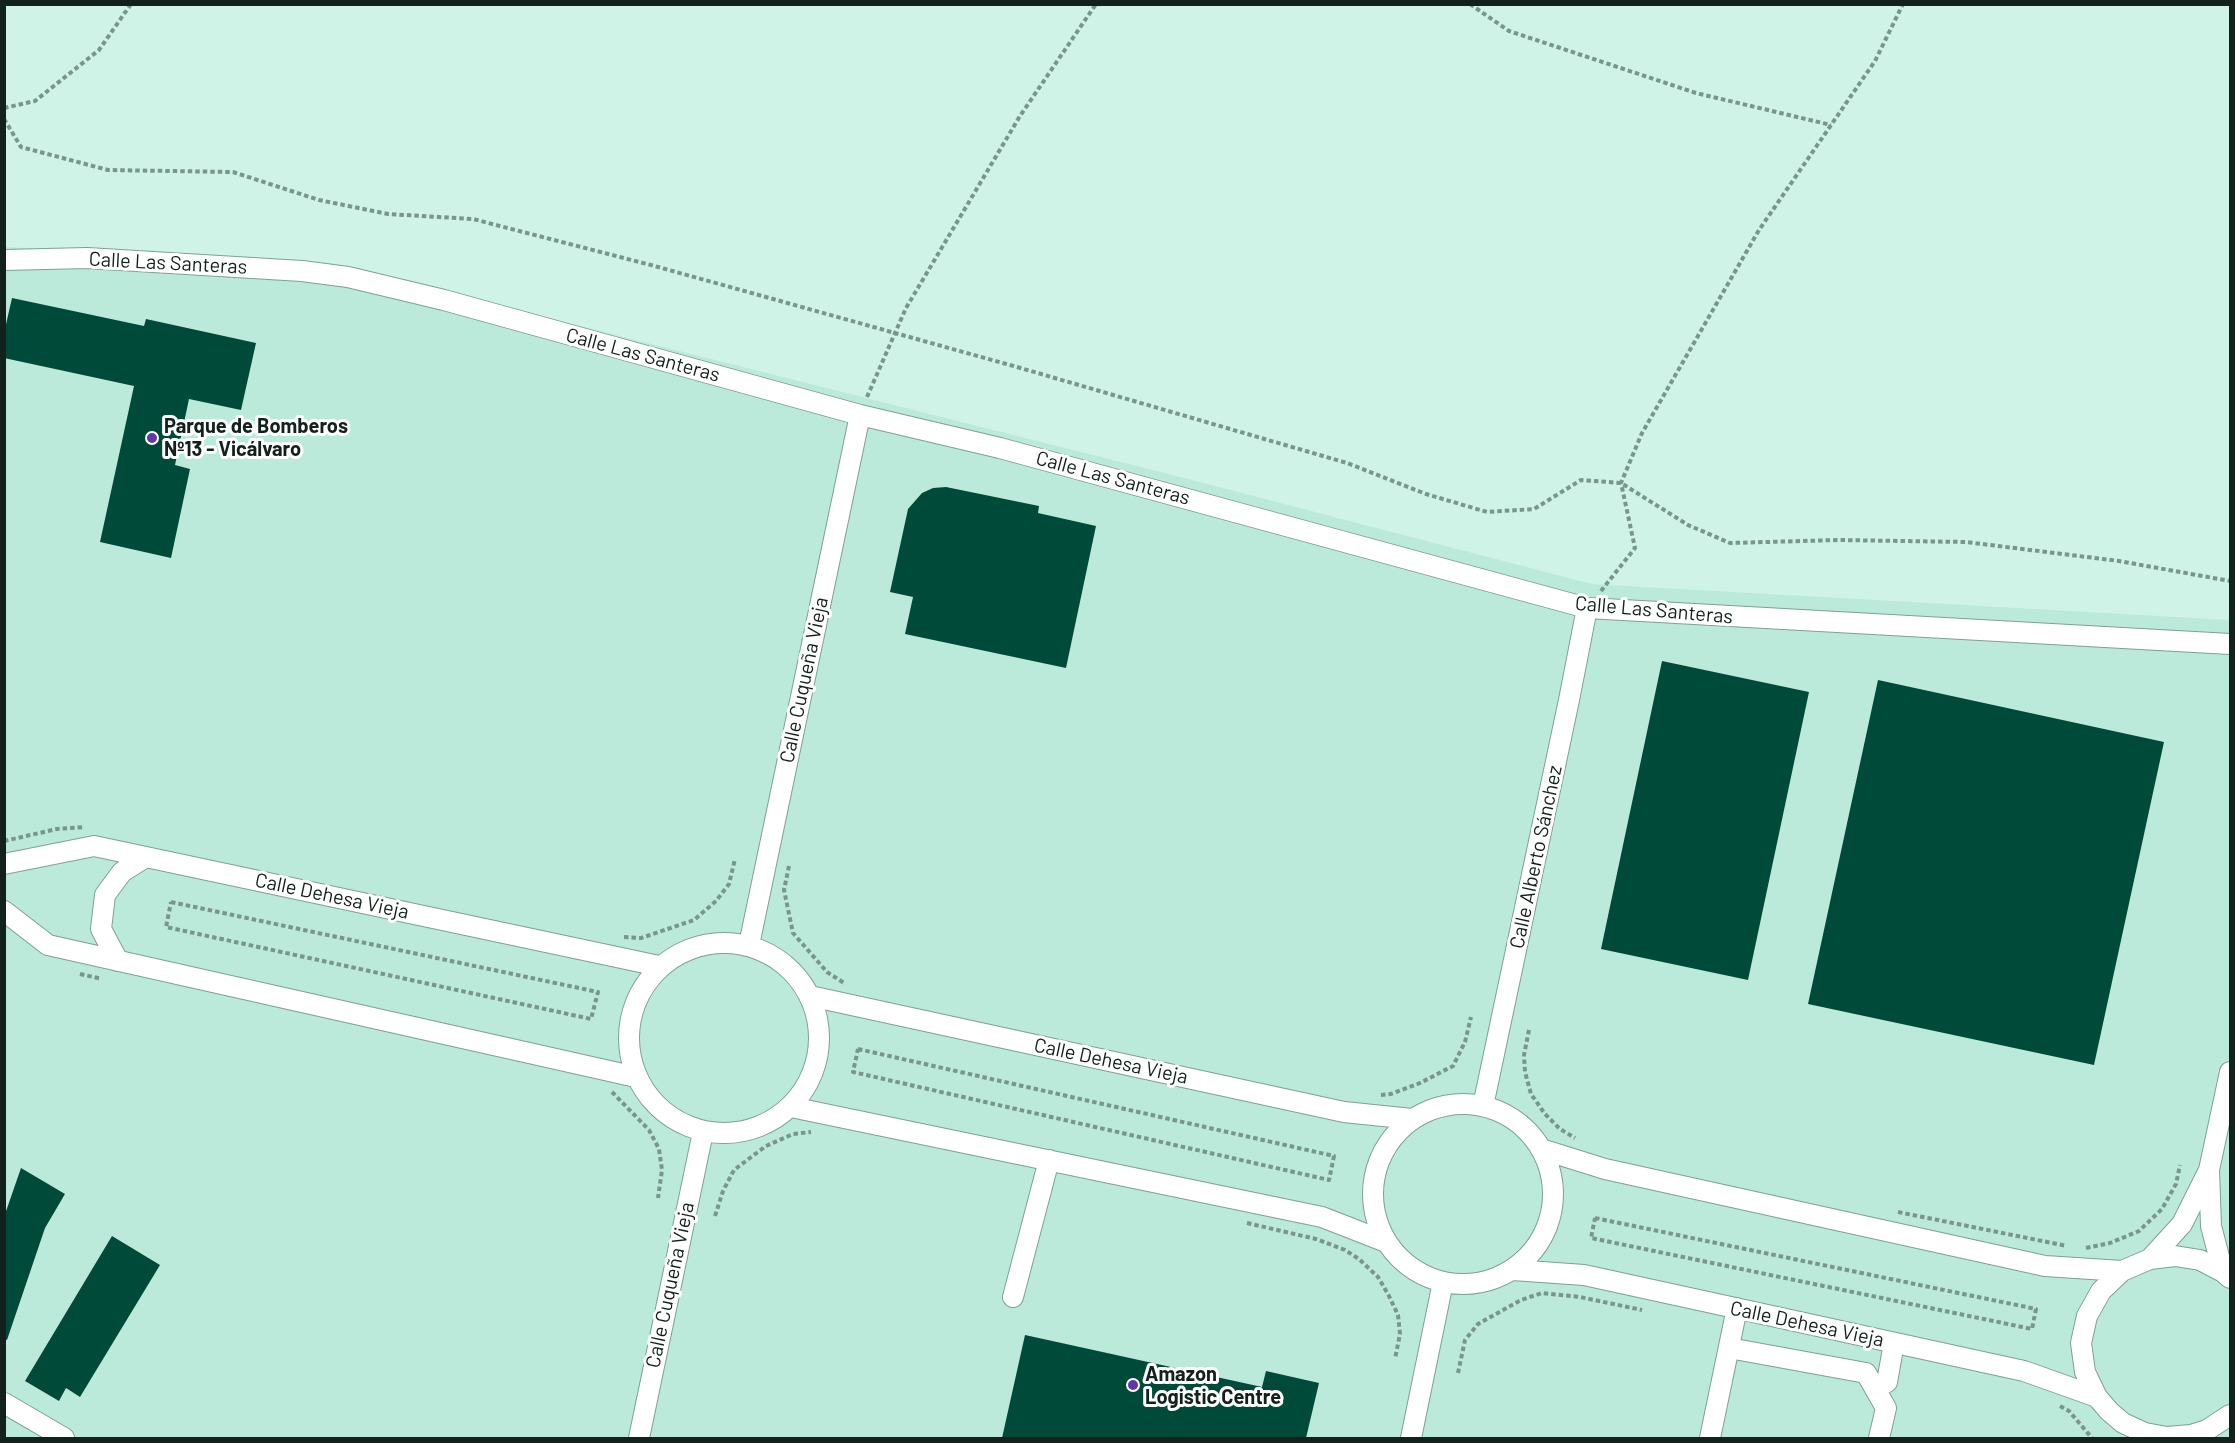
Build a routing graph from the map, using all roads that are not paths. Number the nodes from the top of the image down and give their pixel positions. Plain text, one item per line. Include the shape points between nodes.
1 (4, 260) edge
2 (860, 415) junction
3 (1587, 608) junction
4 (2230, 644) edge
5 (146, 857) junction
6 (4, 864) edge
7 (4, 911) edge
8 (748, 945) junction
9 (118, 961) junction
10 (659, 966) junction
11 (810, 996) junction
12 (2230, 1072) edge
13 (636, 1077) junction
14 (1483, 1106) junction
15 (791, 1107) junction
16 (2227, 1110) edge
17 (1412, 1119) junction
18 (703, 1132) junction
19 (1541, 1149) junction
20 (1049, 1160) junction
21 (2209, 1170) junction
22 (1386, 1242) junction
23 (2150, 1259) junction
24 (1513, 1270) junction
25 (2122, 1271) junction
26 (2227, 1275) edge
27 (1443, 1282) junction
28 (1013, 1297) dead end
29 (1737, 1308) junction
30 (1894, 1342) junction
31 (1729, 1348) junction
32 (1875, 1389) junction
33 (2097, 1397) junction
34 (4, 1403) edge
35 (2228, 1419) edge
36 (2125, 1431) edge
37 (2189, 1437) edge
38 (64, 1438) edge
39 (639, 1438) edge
40 (1411, 1438) edge
41 (1710, 1438) edge
42 (1879, 1438) edge

1 - 2 street, Calle Las Santeras via 87,258 348,277
2 - 3 street, Calle Las Santeras via 1000,448
2 - 8 street, Calle Cuqueña Vieja
3 - 4 street, Calle Las Santeras
3 - 14 street, Calle Alberto Sánchez
5 - 6 street, Calle Dehesa Vieja via 94,846
5 - 9 street via 123,872 105,895 101,929
5 - 10 street, Calle Dehesa Vieja
7 - 9 street via 48,945
8 - 10 street via 717,942 686,949
8 - 11 street via 774,956 795,973
9 - 13 street
10 - 13 street via 640,990 629,1018 627,1048
11 - 15 street via 819,1024 818,1054 809,1082
11 - 17 street, Calle Dehesa Vieja via 1344,1112
12 - 16 street
13 - 18 street via 652,1102 675,1121
14 - 17 street via 1458,1104 1434,1108
14 - 19 street via 1526,1129
15 - 18 street via 765,1125 734,1133
15 - 20 street
16 - 21 street
17 - 22 street via 1392,1138 1378,1162 1372,1190 1375,1217
18 - 39 street, Calle Cuqueña Vieja
19 - 24 street via 1551,1174 1553,1201 1547,1228 1533,1251
19 - 25 street via 1605,1169 2045,1266
20 - 22 street via 1322,1217
20 - 28 street
21 - 23 street via 2182,1224
21 - 26 street via 2211,1226
22 - 27 street via 1401,1260 1421,1274
23 - 25 street
23 - 26 street via 2175,1256 2200,1260
24 - 27 street via 1467,1284
24 - 29 street, Calle Dehesa Vieja via 1584,1275
25 - 33 street via 2101,1291 2087,1316 2081,1344 2085,1372
27 - 40 street
29 - 30 street, Calle Dehesa Vieja
29 - 31 street
30 - 32 street via 1887,1382
30 - 33 street, Calle Dehesa Vieja via 2024,1371
31 - 32 street via 1866,1373
31 - 41 street
32 - 42 street via 1886,1408
33 - 36 street
34 - 38 street
35 - 37 street
36 - 37 street

